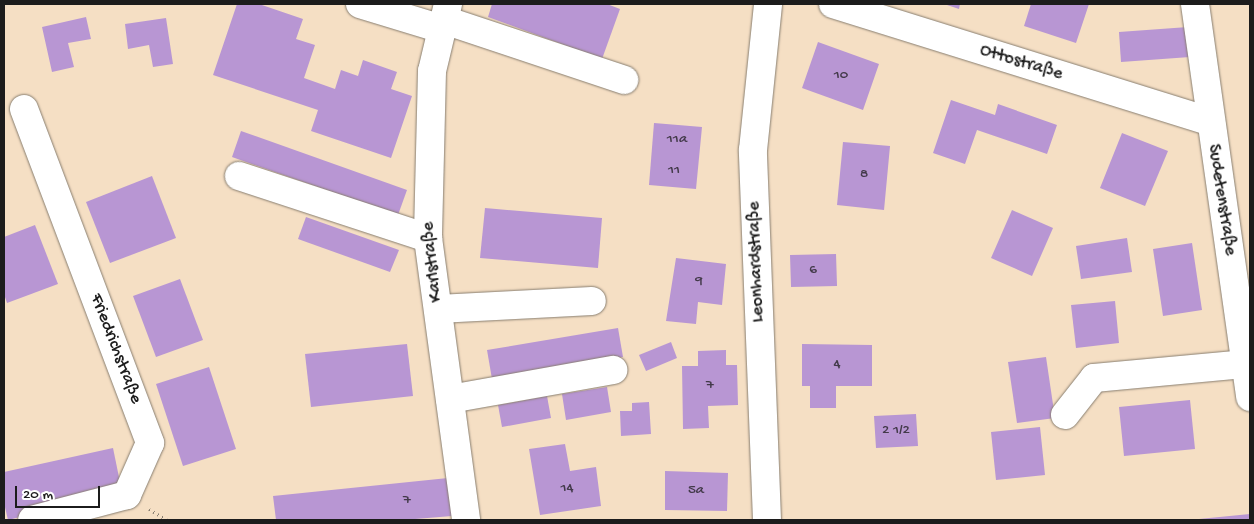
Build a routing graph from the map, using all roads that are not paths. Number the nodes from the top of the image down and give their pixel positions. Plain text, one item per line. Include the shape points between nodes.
1 (360, 4) edge
2 (768, 4) edge
3 (833, 4) edge
4 (1195, 4) edge
5 (444, 18) edge
6 (624, 80) dead end
7 (24, 109) dead end
8 (1209, 121) junction
9 (239, 176) dead end
10 (428, 238) junction
11 (592, 301) dead end
12 (438, 309) junction
13 (1246, 364) junction
14 (613, 370) dead end
15 (1250, 397) edge
16 (450, 399) junction
17 (1065, 414) dead end
18 (32, 520) edge
19 (466, 520) edge
20 (767, 520) edge

1 - 5 street
2 - 20 street, Leonhardstraße via 753,150
3 - 8 street, Ottostraße
4 - 8 street, Sudetenstraße
5 - 6 street
5 - 10 street, Karlstraße via 432,71
7 - 18 street, Friedrichstraße via 150,442 127,495
8 - 13 street, Sudetenstraße
9 - 10 street
10 - 12 street, Karlstraße
11 - 12 street
12 - 16 street, Karlstraße
13 - 15 street, Sudetenstraße
13 - 17 street via 1094,378
14 - 16 street
16 - 19 street, Karlstraße

